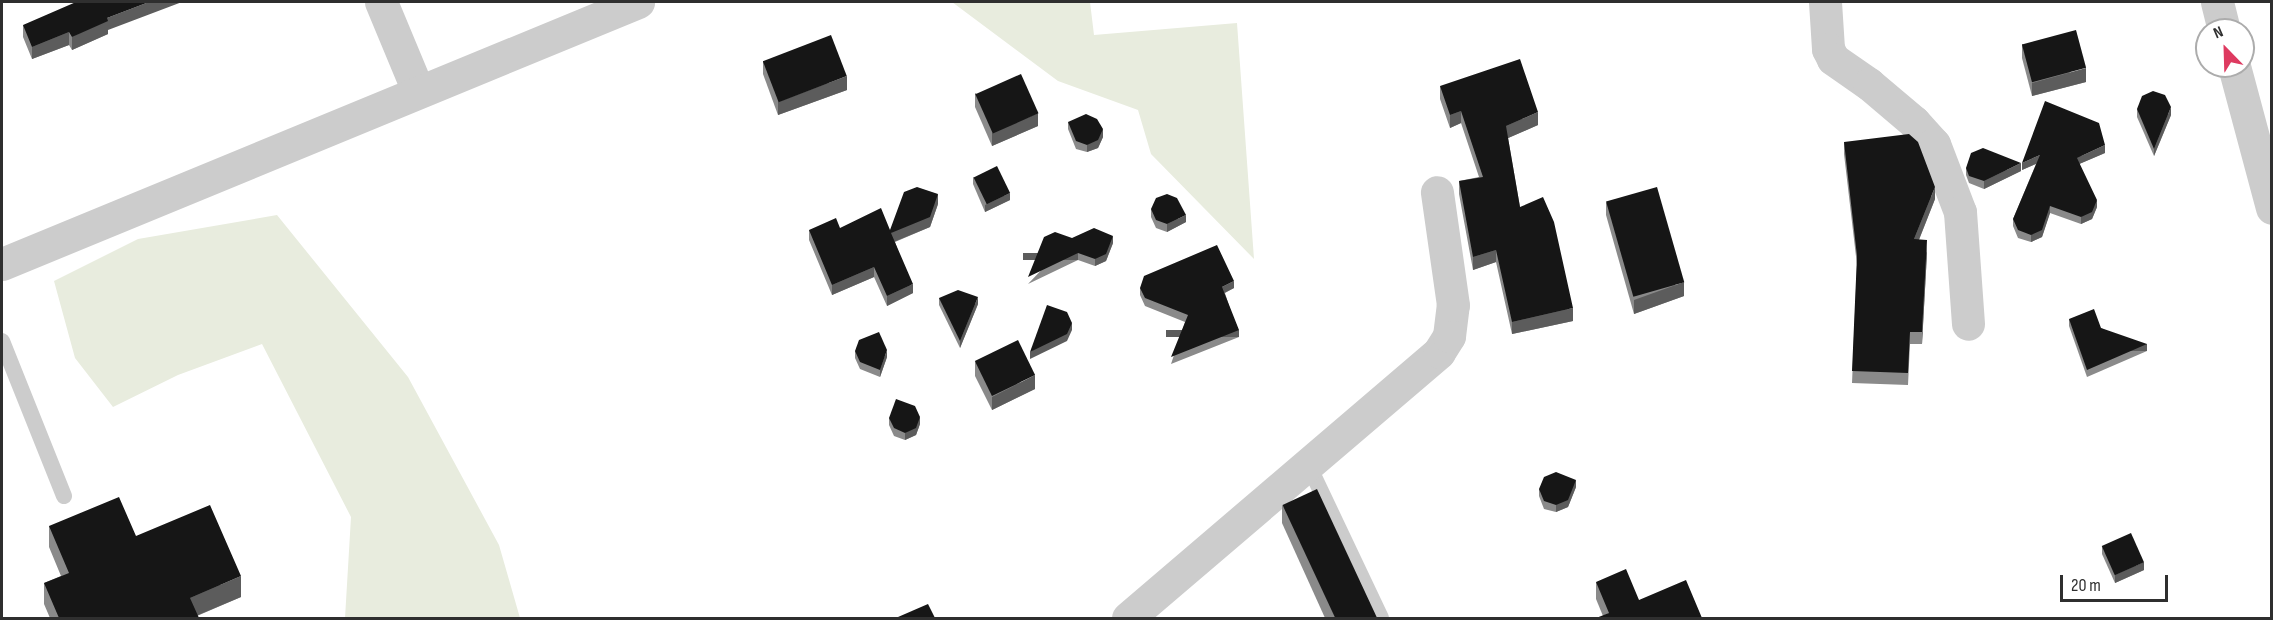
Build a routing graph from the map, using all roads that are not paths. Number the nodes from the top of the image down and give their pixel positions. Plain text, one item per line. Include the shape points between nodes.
1 (381, 2) edge
2 (638, 2) edge
3 (1825, 2) edge
4 (2217, 2) edge
5 (2221, 18) edge
6 (2237, 78) edge
7 (418, 91) junction
8 (1437, 192) dead end
9 (2271, 207) edge
10 (2, 264) edge
11 (1968, 324) dead end
12 (2, 340) edge
13 (1308, 464) junction
14 (64, 495) dead end
15 (1128, 618) edge
16 (1381, 618) edge

1 - 7 street
2 - 7 street
3 - 11 street via 1828,50 1833,59 1869,84 1934,144 1960,212
4 - 5 street
6 - 9 street
7 - 10 street
8 - 13 street via 1453,305 1449,336 1418,372
12 - 14 lane
13 - 15 street
13 - 16 lane

